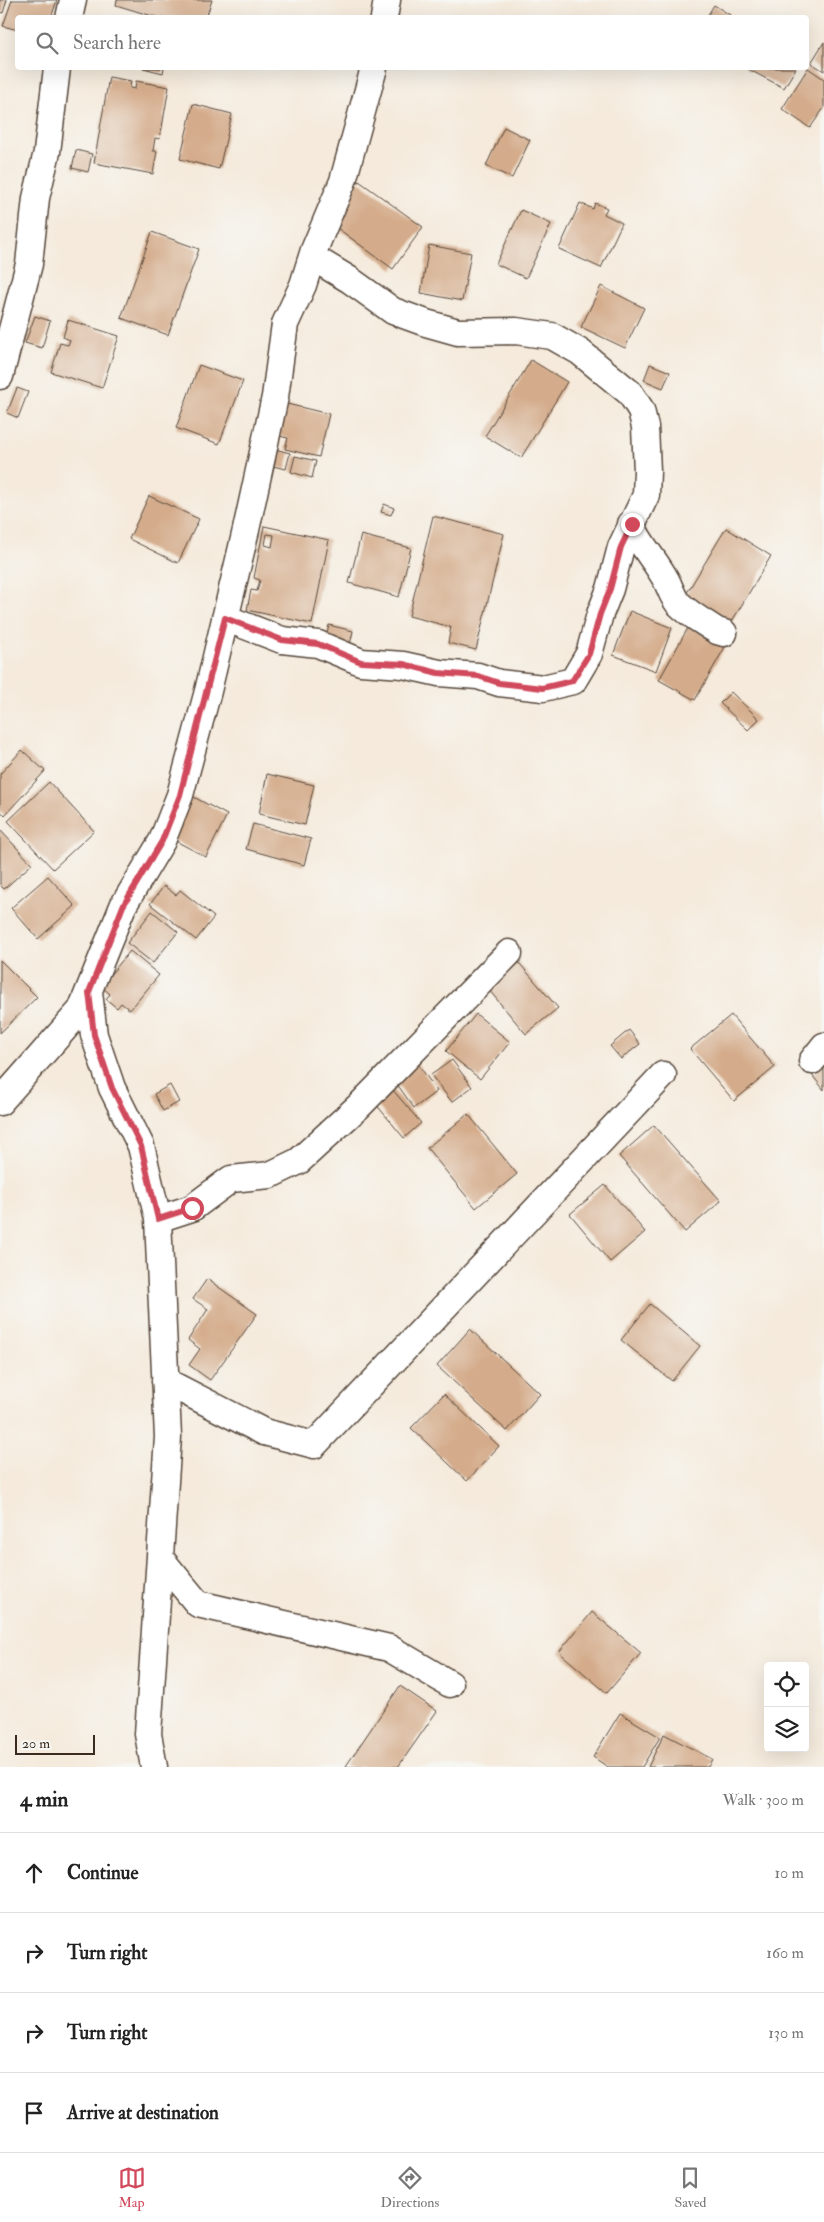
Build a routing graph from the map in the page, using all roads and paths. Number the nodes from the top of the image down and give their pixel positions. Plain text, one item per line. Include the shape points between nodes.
1 (73, 0) edge
2 (387, 0) edge
3 (70, 15) edge
4 (384, 15) edge
5 (57, 70) edge
6 (373, 70) edge
7 (312, 257) junction
8 (0, 376) edge
9 (632, 524) junction
10 (225, 618) junction
11 (724, 633) dead end
12 (509, 953) dead end
13 (89, 992) junction
14 (663, 1075) dead end
15 (0, 1102) edge
16 (158, 1219) junction
17 (165, 1381) junction
18 (160, 1558) junction
19 (450, 1684) dead end
20 (154, 1767) edge

1 - 3 street
2 - 4 street
5 - 8 street via 29,264
6 - 7 street via 343,181
7 - 9 street via 393,311 426,323 458,332 516,330 552,336 580,352 630,393 641,410 645,427 647,471 646,495
7 - 10 street via 285,324 275,397
9 - 10 street via 621,547 589,654 572,681 542,688 499,683 478,676 438,673 403,664 361,662 318,644 282,640
9 - 11 street via 677,603
10 - 13 street via 180,795 162,841 123,906
12 - 16 street via 360,1105 299,1161 270,1175 231,1179 192,1208
13 - 15 street via 81,1010
13 - 16 street via 94,1035 112,1088 141,1146
14 - 17 street via 314,1445 264,1432
16 - 17 street
17 - 18 street via 168,1437
18 - 19 street via 198,1604 389,1648
18 - 20 street via 148,1734

